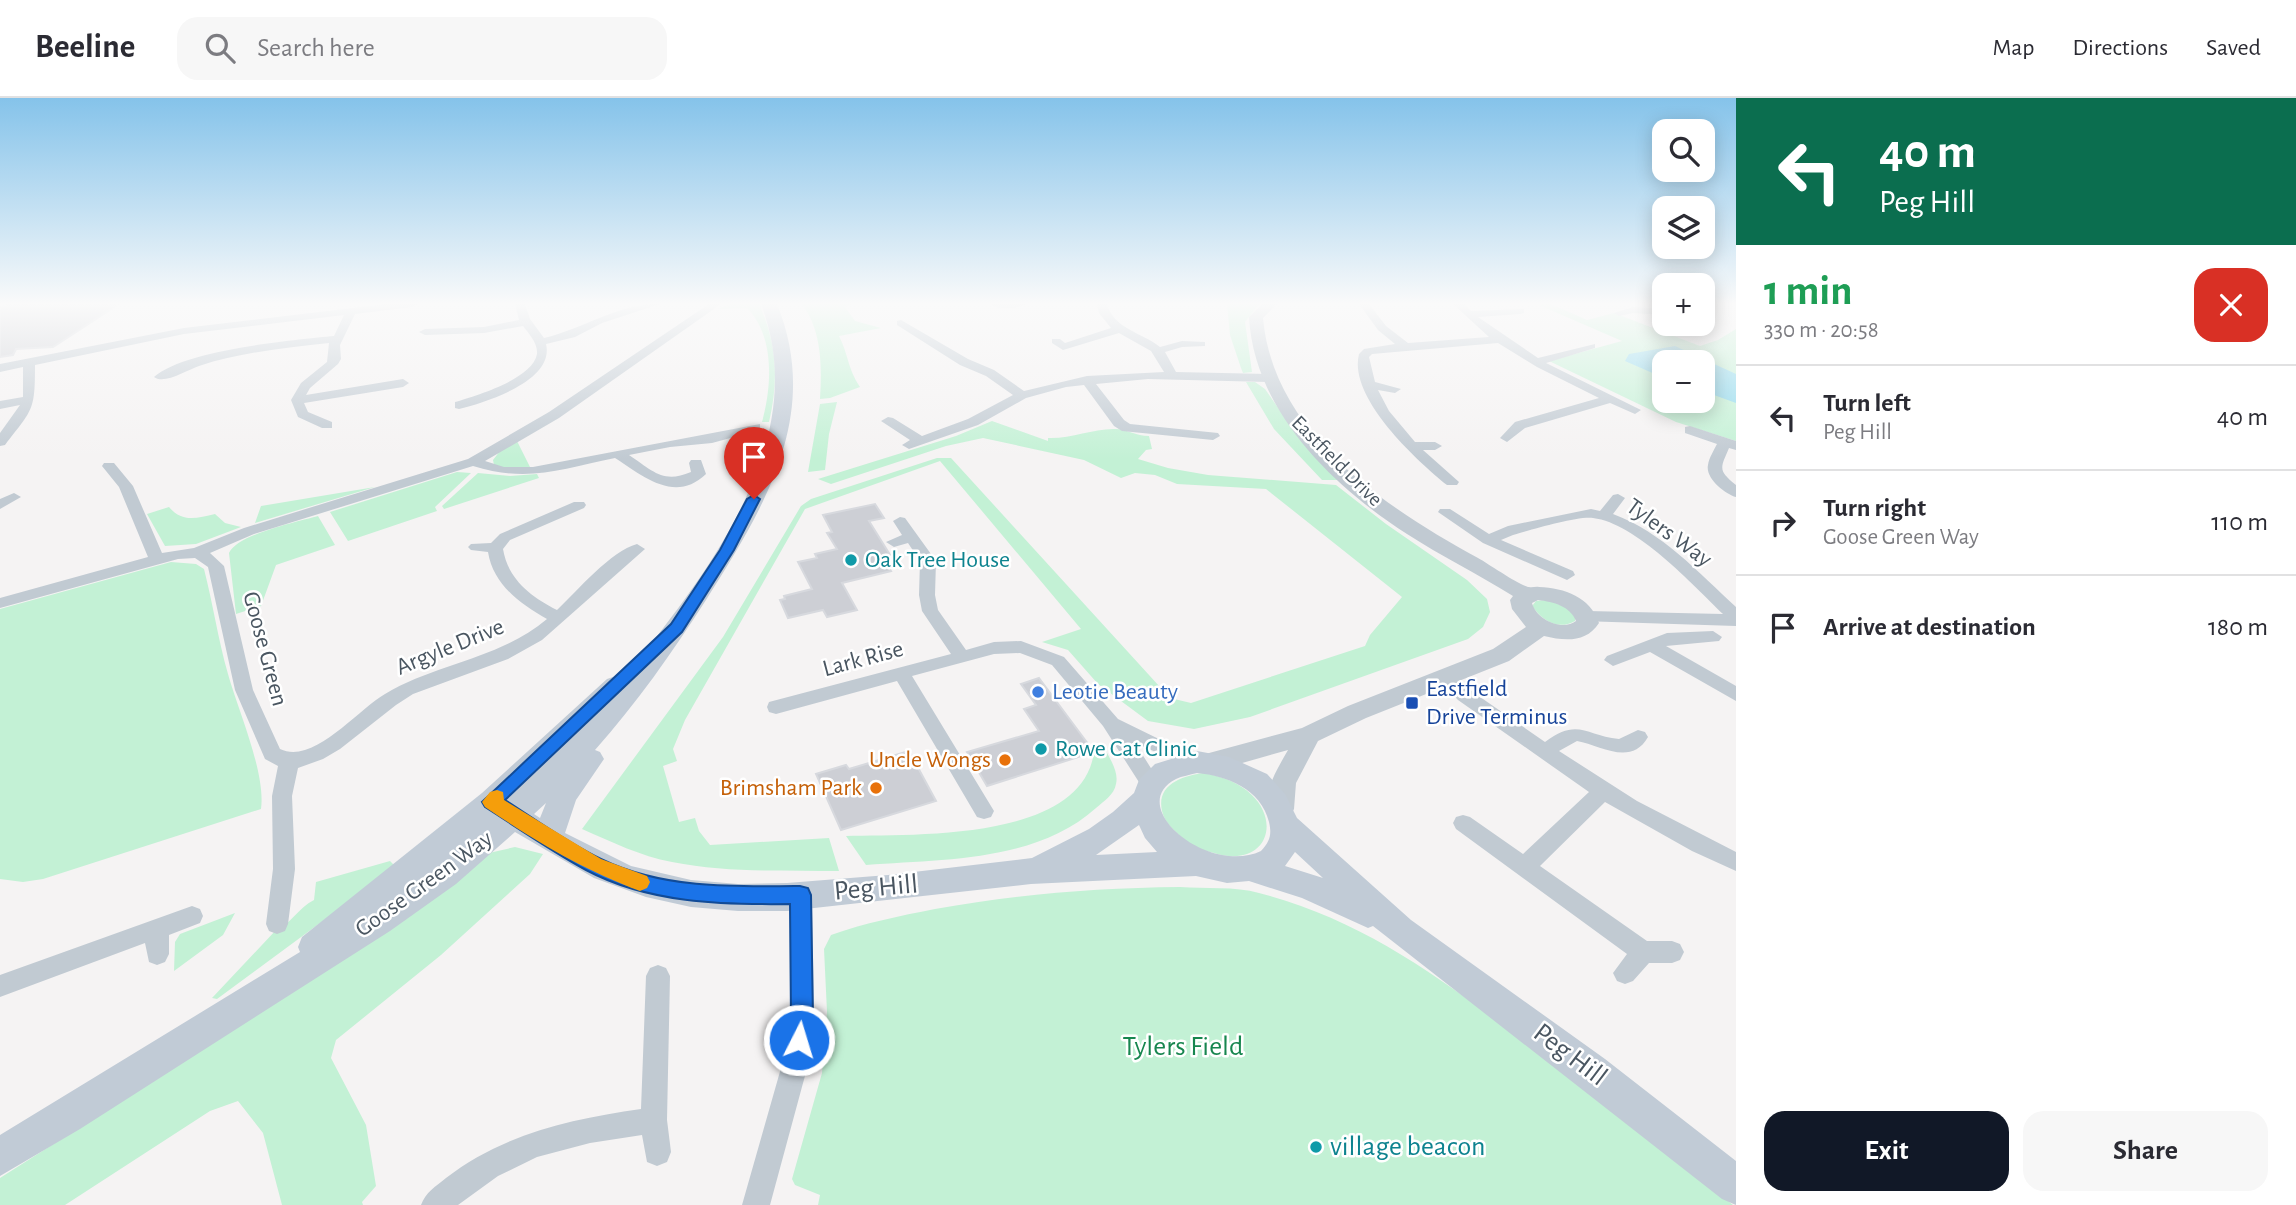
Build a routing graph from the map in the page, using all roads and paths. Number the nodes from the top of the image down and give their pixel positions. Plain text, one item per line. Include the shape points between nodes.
1 (61, 356) edge
2 (228, 356) edge
3 (333, 356) edge
4 (540, 356) edge
5 (641, 356) edge
6 (784, 356) edge
7 (955, 356) edge
8 (1161, 356) edge
9 (1262, 356) edge
10 (1363, 356) edge
11 (1526, 356) edge
12 (1557, 356) edge
13 (29, 362) junction
14 (1536, 362) junction
15 (0, 368) edge
16 (164, 372) dead end
17 (1171, 375) junction
18 (1268, 378) junction
19 (1087, 380) junction
20 (403, 383) dead end
21 (1368, 385) junction
22 (1395, 389) dead end
23 (1023, 395) junction
24 (1611, 399) junction
25 (29, 400) junction
26 (297, 400) junction
27 (0, 405) edge
28 (459, 405) dead end
29 (1635, 410) dead end
30 (888, 421) dead end
31 (327, 425) dead end
32 (755, 427) dead end
33 (1690, 430) dead end
34 (1213, 436) dead end
35 (1507, 438) dead end
36 (0, 442) edge
37 (1730, 444) edge
38 (1413, 446) junction
39 (1435, 446) dead end
40 (619, 454) junction
41 (473, 462) junction
42 (696, 463) dead end
43 (109, 466) dead end
44 (1452, 482) dead end
45 (1736, 493) edge
46 (1618, 498) dead end
47 (568, 504) dead end
48 (1444, 512) dead end
49 (1605, 515) junction
50 (900, 521) dead end
51 (912, 537) junction
52 (1488, 540) junction
53 (894, 542) dead end
54 (476, 547) dead end
55 (495, 548) junction
56 (637, 549) dead end
57 (196, 553) junction
58 (157, 559) junction
59 (1567, 575) dead end
60 (1526, 595) junction
61 (0, 603) edge
62 (557, 617) junction
63 (1587, 617) junction
64 (1736, 619) edge
65 (1543, 626) junction
66 (676, 628) junction
67 (1713, 637) dead end
68 (1652, 646) junction
69 (962, 657) junction
70 (1613, 660) dead end
71 (902, 674) junction
72 (642, 677) junction
73 (1446, 678) junction
74 (1736, 694) edge
75 (776, 707) dead end
76 (1110, 721) junction
77 (1309, 735) junction
78 (1638, 737) dead end
79 (1545, 752) junction
80 (289, 762) junction
81 (1202, 762) junction
82 (1148, 791) junction
83 (1602, 792) junction
84 (503, 809) junction
85 (984, 811) dead end
86 (1283, 817) junction
87 (1463, 823) dead end
88 (549, 839) junction
89 (1736, 862) edge
90 (1196, 863) junction
91 (1525, 866) junction
92 (1252, 869) junction
93 (1030, 871) junction
94 (800, 895) junction
95 (192, 916) dead end
96 (277, 924) dead end
97 (157, 930) junction
98 (1400, 930) junction
99 (1643, 952) junction
100 (1672, 952) dead end
101 (157, 954) dead end
102 (1625, 973) dead end
103 (658, 976) dead end
104 (0, 986) edge
105 (654, 1120) junction
106 (657, 1152) dead end
107 (0, 1157) edge
108 (1736, 1185) edge
109 (435, 1205) edge
110 (756, 1205) edge

1 - 13 street
2 - 16 street
3 - 26 street via 332,364 305,386
4 - 28 street via 532,371 516,384 479,404
5 - 41 street via 554,415
6 - 66 main road, Goose Green Way via 786,374 775,449 745,516
7 - 23 street
8 - 17 street
9 - 18 street, Eastfield Drive
10 - 21 street
11 - 14 street
12 - 14 street
13 - 15 street
13 - 25 street
14 - 24 street
17 - 18 street
17 - 19 street
18 - 60 street, Eastfield Drive via 1316,446 1375,502
19 - 23 street
19 - 34 street via 1127,428
20 - 26 street
21 - 22 street
21 - 38 street via 1379,410
23 - 30 street via 973,422 915,442
24 - 29 street
24 - 35 street via 1520,425
25 - 27 street
25 - 36 street
26 - 31 street via 303,414
32 - 40 street
33 - 37 street
37 - 45 street via 1714,466 1716,475
38 - 39 street
38 - 44 street
40 - 41 street via 515,472
40 - 42 street via 670,484 699,474
41 - 57 street via 249,531
43 - 58 street via 127,486
46 - 49 street, Tylers Way
47 - 55 street via 505,537
48 - 52 street
49 - 52 street, Tylers Way via 1591,513 1508,531
49 - 64 street, Tylers Way via 1657,547
50 - 51 street
51 - 53 street
51 - 69 street via 928,561 930,611
52 - 59 street
54 - 55 street
55 - 62 street, Argyle Drive via 507,581 526,599
56 - 62 street, Argyle Drive via 613,556
57 - 58 street
57 - 80 street, Goose Green via 216,566 244,690 272,754
58 - 61 street
60 - 63 street via 1559,597
60 - 65 street via 1521,600 1524,613
62 - 80 street, Argyle Drive via 519,646 408,688 330,746
63 - 64 street
63 - 65 street via 1588,623 1578,632
65 - 73 street via 1513,649
66 - 72 main road, Goose Green Way
66 - 84 main road, Goose Green Way
67 - 68 street via 1667,639
68 - 70 street
68 - 74 street
69 - 71 street, Lark Rise
69 - 76 street, Lark Rise via 1008,646 1048,655 1067,670
71 - 75 street, Lark Rise
71 - 85 street
72 - 84 main road, Goose Green Way via 557,772
72 - 88 main road via 621,722 564,790
73 - 77 street
73 - 79 street
76 - 81 street, Lark Rise via 1160,748
76 - 82 street, Lark Rise
77 - 81 street
77 - 86 street via 1283,783
78 - 79 street via 1631,744 1614,747 1569,735
79 - 83 street
80 - 96 street via 282,796 284,869
81 - 82 main road via 1178,764 1162,772
81 - 86 main road via 1238,771 1256,782 1271,795
82 - 90 main road via 1148,817 1158,835
82 - 93 main road, Peg Hill via 1133,814 1099,840
83 - 89 street via 1686,840
83 - 91 street
84 - 88 main road, Peg Hill
84 - 107 main road, Goose Green Way via 447,874 402,907
86 - 92 main road via 1285,840 1278,853
86 - 98 main road
87 - 91 street
88 - 94 main road, Peg Hill via 594,865 668,889 720,896
90 - 92 main road via 1220,870
90 - 93 main road, Peg Hill
91 - 99 street
92 - 98 main road via 1310,887
93 - 94 main road, Peg Hill
94 - 110 street via 802,1019 796,1061
95 - 97 street
97 - 101 street
97 - 104 street
98 - 108 main road, Peg Hill
99 - 100 street
99 - 102 street
103 - 105 street
105 - 106 street
105 - 109 street via 541,1140 482,1168

